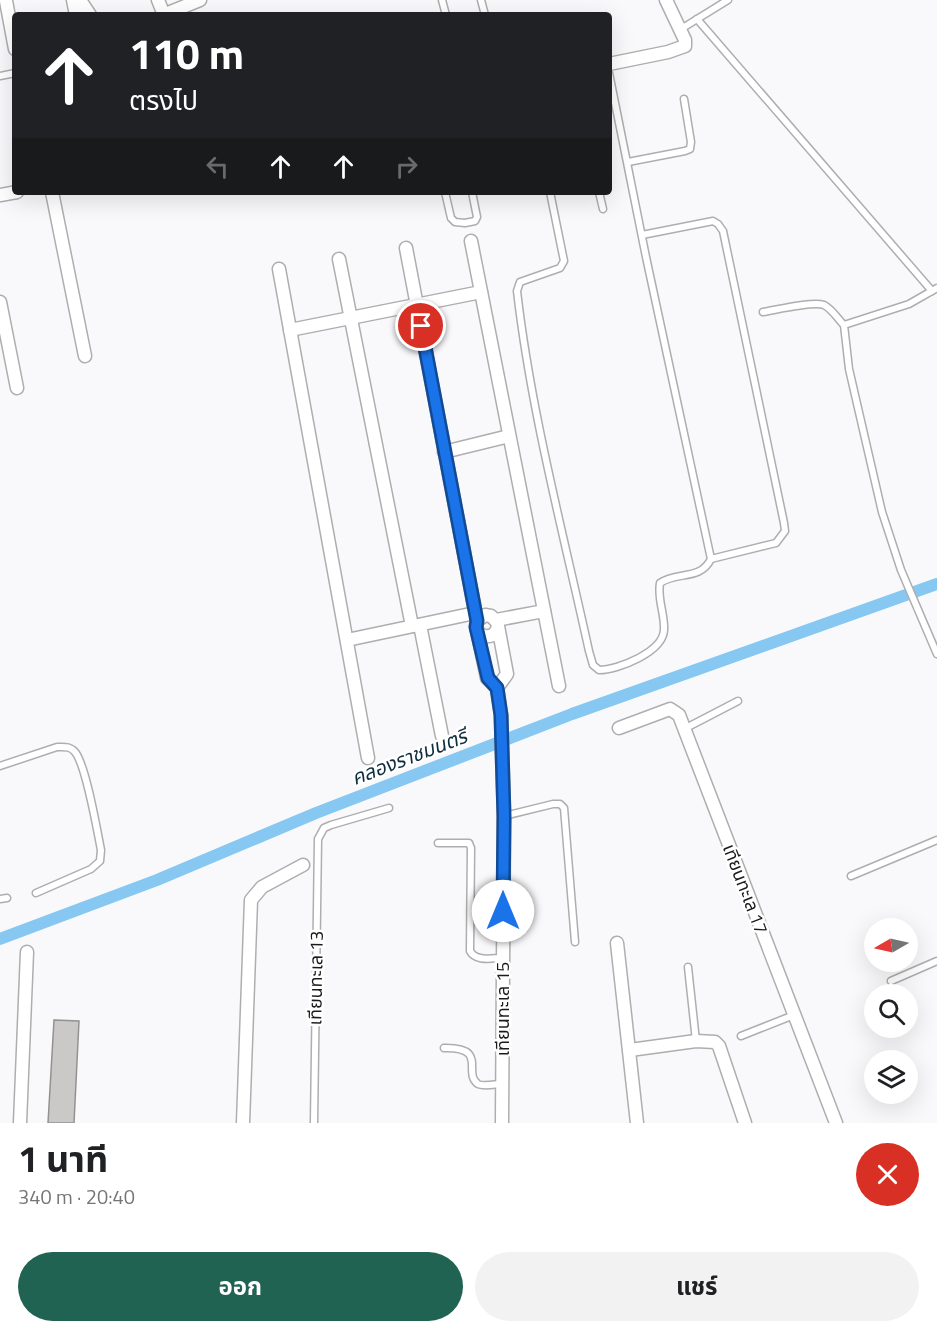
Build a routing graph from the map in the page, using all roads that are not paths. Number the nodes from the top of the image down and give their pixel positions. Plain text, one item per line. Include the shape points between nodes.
1 (8, 0) edge
2 (200, 0) edge
3 (666, 0) edge
4 (728, 0) edge
5 (0, 2) edge
6 (171, 12) edge
7 (697, 18) junction
8 (12, 28) edge
9 (681, 28) junction
10 (612, 63) edge
11 (612, 96) edge
12 (684, 99) dead end
13 (628, 162) junction
14 (53, 195) edge
15 (446, 195) edge
16 (473, 195) edge
17 (551, 195) edge
18 (600, 195) edge
19 (603, 209) dead end
20 (642, 235) junction
21 (471, 241) dead end
22 (406, 248) dead end
23 (339, 259) dead end
24 (279, 269) dead end
25 (934, 289) edge
26 (481, 292) junction
27 (0, 302) edge
28 (417, 305) junction
29 (763, 312) dead end
30 (349, 318) junction
31 (844, 325) junction
32 (290, 330) junction
33 (85, 356) dead end
34 (17, 388) dead end
35 (509, 436) junction
36 (444, 452) junction
37 (711, 559) junction
38 (544, 611) junction
39 (476, 621) junction
40 (497, 623) junction
41 (416, 626) junction
42 (347, 640) junction
43 (937, 654) edge
44 (559, 686) dead end
45 (497, 688) junction
46 (738, 701) dead end
47 (619, 728) dead end
48 (684, 729) junction
49 (442, 736) dead end
50 (368, 758) dead end
51 (0, 766) edge
52 (389, 808) dead end
53 (504, 816) junction
54 (937, 840) edge
55 (438, 843) dead end
56 (303, 865) dead end
57 (851, 876) dead end
58 (36, 893) dead end
59 (575, 942) dead end
60 (617, 942) dead end
61 (27, 952) dead end
62 (503, 958) junction
63 (937, 961) edge
64 (688, 967) dead end
65 (891, 981) dead end
66 (794, 1015) junction
67 (741, 1036) dead end
68 (696, 1041) junction
69 (444, 1048) dead end
70 (630, 1050) junction
71 (502, 1084) junction
72 (20, 1123) edge
73 (243, 1123) edge
74 (314, 1123) edge
75 (502, 1123) edge
76 (637, 1123) edge
77 (745, 1123) edge
78 (836, 1123) edge

1 - 5 street
1 - 8 street
2 - 6 street
3 - 9 street
4 - 7 lane
7 - 9 lane
7 - 25 lane
9 - 10 street via 686,40 682,49
11 - 13 lane
12 - 13 lane via 690,148
13 - 20 lane
14 - 33 street
15 - 16 lane via 451,218 465,223 477,217
17 - 37 lane via 564,261 560,268 520,282 517,291 545,448 593,665 599,670 622,665 662,640 660,583 700,571
18 - 19 lane
20 - 37 lane
20 - 37 lane via 713,221 723,231 785,531 776,543
21 - 26 street
22 - 28 street
23 - 30 street
24 - 32 street
25 - 31 lane via 909,304
26 - 28 street
26 - 35 street
27 - 34 street
28 - 30 street
28 - 36 street
29 - 31 lane via 823,304
30 - 32 street
30 - 41 street
31 - 43 lane via 849,369 882,512 901,570
32 - 42 street
35 - 36 street
35 - 38 street
36 - 39 street
38 - 40 street
38 - 44 street
39 - 40 street via 488,615
39 - 40 street via 482,636 489,637 496,633
39 - 41 street
39 - 45 street via 488,678
40 - 45 street via 507,674
41 - 42 street
41 - 49 street
42 - 50 street
45 - 53 street, เทียนทะเล 15
46 - 48 lane
47 - 48 street, เทียนทะเล 17 via 670,709 679,715
48 - 66 street, เทียนทะเล 17
51 - 58 lane via 67,747 74,751 84,774 100,861 92,869
52 - 74 lane, เทียนทะเล 13 via 324,828 318,839
53 - 59 lane via 553,804 564,808
53 - 62 street, เทียนทะเล 15
54 - 57 lane
55 - 62 lane via 469,843 470,951 478,958
56 - 73 street via 262,887 251,900
60 - 70 street
61 - 72 street
62 - 71 street, เทียนทะเล 15
63 - 65 lane
64 - 68 lane
66 - 67 lane
66 - 78 street, เทียนทะเล 17
68 - 70 street
68 - 77 street via 715,1042 719,1046
69 - 71 lane via 467,1052 477,1083
70 - 76 street
71 - 75 street, เทียนทะเล 15

